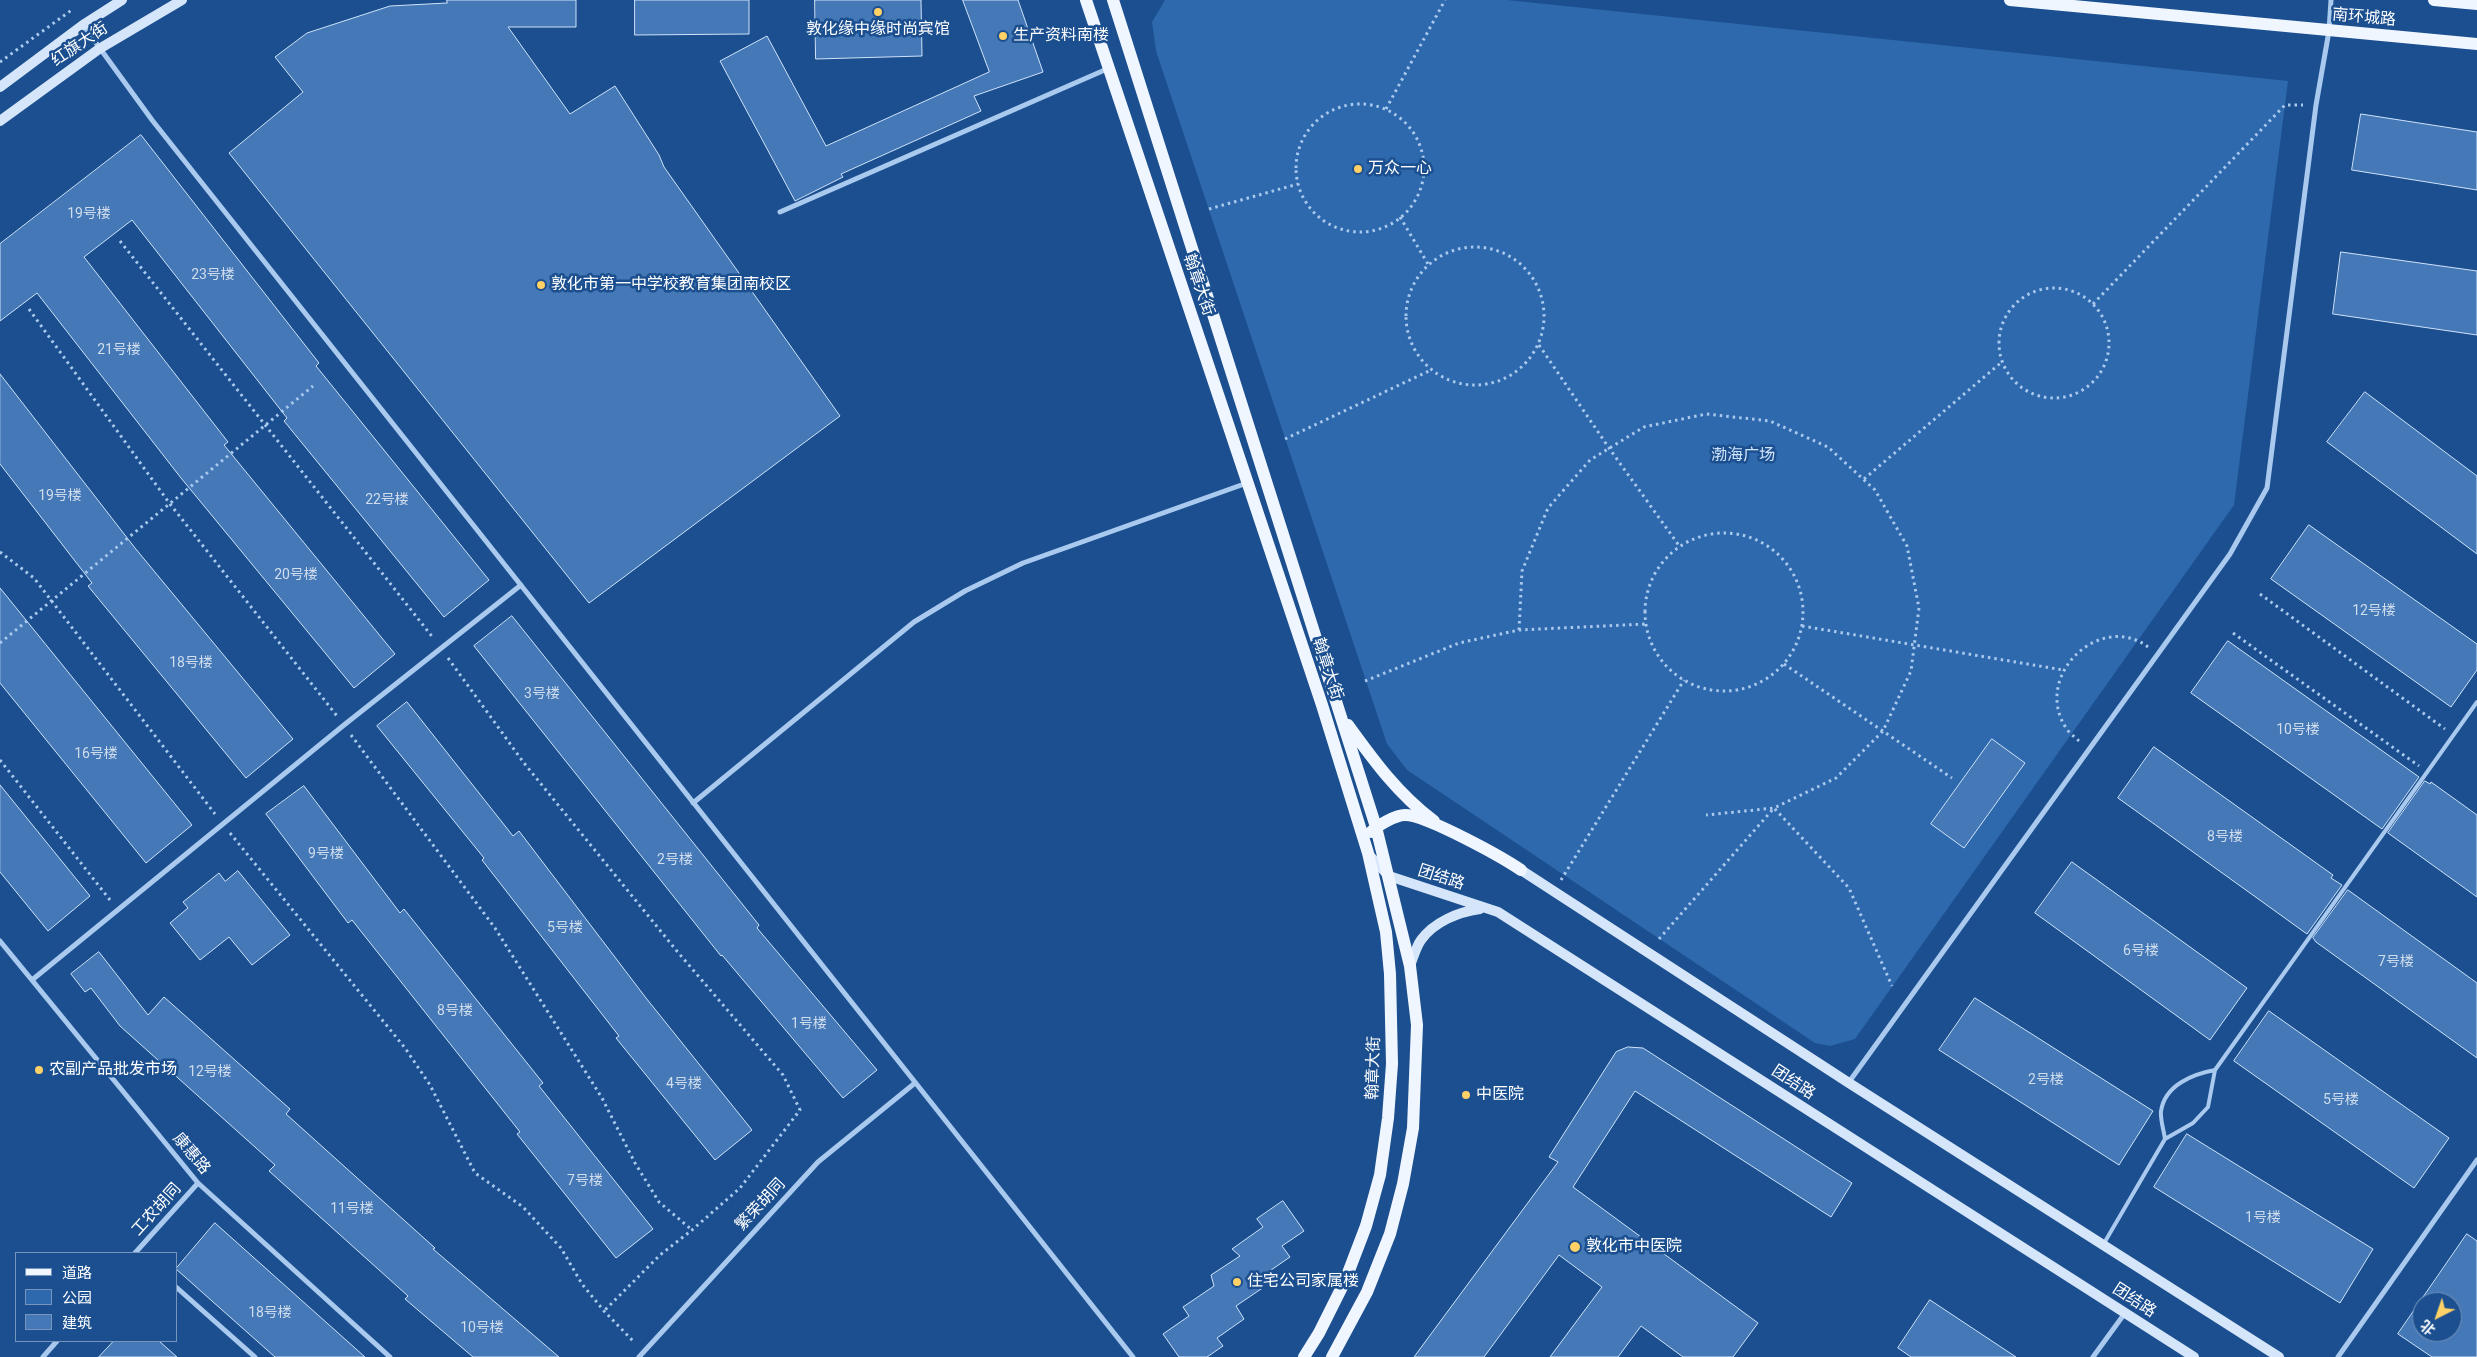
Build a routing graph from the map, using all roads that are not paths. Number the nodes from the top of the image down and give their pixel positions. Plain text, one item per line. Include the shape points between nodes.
1 (122, 0) edge
2 (182, 0) edge
3 (1086, 0) edge
4 (1113, 0) edge
5 (2010, 0) edge
6 (2331, 0) edge
7 (2434, 0) edge
8 (2477, 4) edge
9 (83, 25) junction
10 (2329, 32) junction
11 (2477, 44) edge
12 (99, 49) junction
13 (1108, 68) junction
14 (0, 86) edge
15 (0, 121) edge
16 (780, 212) dead end
17 (1248, 483) junction
18 (521, 585) junction
19 (2477, 702) edge
20 (1340, 715) junction
21 (693, 803) junction
22 (1440, 826) junction
23 (1376, 827) junction
24 (1364, 840) junction
25 (1368, 853) junction
26 (1521, 870) joint
27 (1389, 876) junction
28 (1484, 908) junction
29 (0, 941) edge
30 (1410, 966) junction
31 (32, 980) junction
32 (2215, 1070) junction
33 (914, 1083) junction
34 (1848, 1083) junction
35 (2165, 1139) junction
36 (2477, 1160) edge
37 (198, 1183) junction
38 (2103, 1244) junction
39 (137, 1252) edge
40 (178, 1289) edge
41 (2126, 1313) junction
42 (56, 1342) edge
43 (43, 1357) edge
44 (255, 1357) edge
45 (390, 1357) edge
46 (638, 1357) edge
47 (1133, 1357) edge
48 (1304, 1357) edge
49 (1332, 1357) edge
50 (2093, 1357) edge
51 (2194, 1357) edge
52 (2279, 1357) edge
53 (2338, 1357) edge

1 - 9 main road, 红旗大街
2 - 12 main road, 红旗大街
3 - 13 main road, 翰章大街
4 - 20 main road, 翰章大街
5 - 10 main road, 南环城路
6 - 10 street
7 - 8 main road
9 - 12 street
9 - 14 main road, 红旗大街
10 - 11 main road, 南环城路
10 - 34 street via 2316,105 2267,488 2230,554
12 - 15 main road, 红旗大街
12 - 18 street
13 - 16 street
13 - 17 main road, 翰章大街
17 - 21 street via 1023,563 965,590 914,622
17 - 24 main road, 翰章大街
18 - 21 street
18 - 31 street
19 - 32 lane
20 - 22 main road via 1410,803
20 - 23 main road, 翰章大街
21 - 33 street
22 - 23 main road via 1405,815
22 - 26 main road
23 - 24 main road
23 - 27 main road, 翰章大街
24 - 25 main road, 翰章大街
25 - 27 main road, 团结路
25 - 48 main road, 翰章大街 via 1386,932 1390,974 1392,1064 1388,1118 1380,1175 1366,1226 1345,1281
26 - 34 main road, 团结路
27 - 28 main road, 团结路
27 - 30 main road, 翰章大街
28 - 30 main road via 1464,911 1441,922 1420,940
28 - 41 main road, 团结路 via 1498,912
29 - 31 street, 康惠路
30 - 49 main road, 翰章大街 via 1417,1025 1413,1128 1403,1184 1390,1234 1367,1292
31 - 37 street, 康惠路
32 - 35 lane via 2208,1107 2193,1123
32 - 35 lane via 2196,1073 2168,1094 2161,1111
33 - 46 street, 繁荣胡同 via 818,1162
33 - 47 street
34 - 38 main road, 团结路
35 - 38 lane
36 - 53 street
37 - 39 street, 工农胡同
37 - 45 street, 康惠路
38 - 52 main road, 团结路
40 - 44 street
41 - 50 street
41 - 51 main road, 团结路
42 - 43 street

